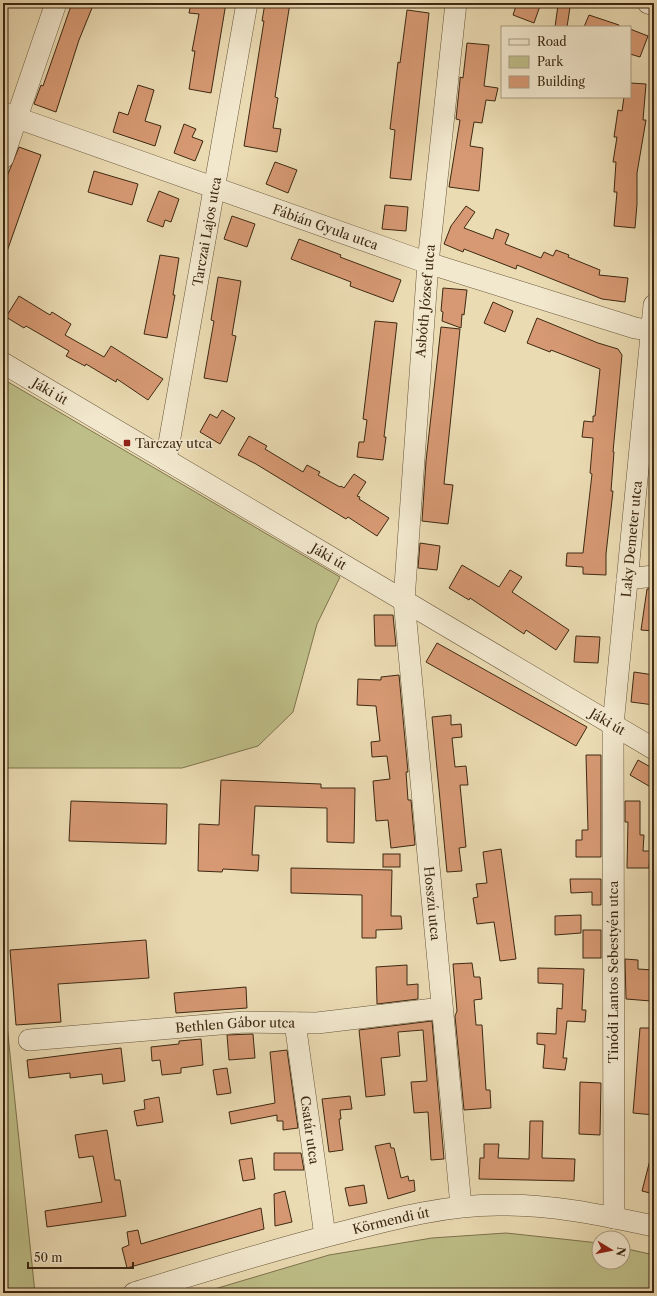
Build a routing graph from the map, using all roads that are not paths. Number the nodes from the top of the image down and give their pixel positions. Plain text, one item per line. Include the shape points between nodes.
1 (56, 3) edge
2 (248, 3) edge
3 (456, 3) edge
4 (648, 3) edge
5 (654, 5) edge
6 (10, 115) edge
7 (3, 158) edge
8 (214, 187) junction
9 (428, 263) junction
10 (654, 305) edge
11 (653, 331) edge
12 (3, 363) edge
13 (166, 460) junction
14 (654, 576) edge
15 (627, 579) junction
16 (404, 600) junction
17 (613, 725) junction
18 (654, 749) edge
19 (442, 1008) junction
20 (295, 1023) junction
21 (29, 1040) dead end
22 (461, 1206) junction
23 (614, 1218) junction
24 (654, 1226) edge
25 (325, 1236) junction
26 (134, 1293) edge

1 - 6 street
2 - 8 street, Tarczai Lajos utca
3 - 9 street, Asbóth József utca
4 - 5 street
6 - 7 street
6 - 8 street, Fábián Gyula utca
8 - 9 street, Fábián Gyula utca
8 - 13 street, Tarczai Lajos utca
9 - 11 street, Fábián Gyula utca via 635,328
9 - 16 street, Asbóth József utca
10 - 11 street, Laky Demeter utca
11 - 15 street, Laky Demeter utca
12 - 13 street, Jáki út
13 - 16 street, Jáki út
14 - 15 street
15 - 17 street, Laky Demeter utca
16 - 17 street, Jáki út
16 - 19 street, Hosszú utca
17 - 18 street, Jáki út
17 - 23 street, Tinódi Lantos Sebestyén utca
19 - 20 street, Bethlen Gábor utca
19 - 22 street, Hosszú utca
20 - 21 street, Bethlen Gábor utca via 244,1022
20 - 25 street, Csatár utca
22 - 23 street, Körmendi út via 531,1205
22 - 25 street, Körmendi út
23 - 24 street, Körmendi út
25 - 26 street, Körmendi út

